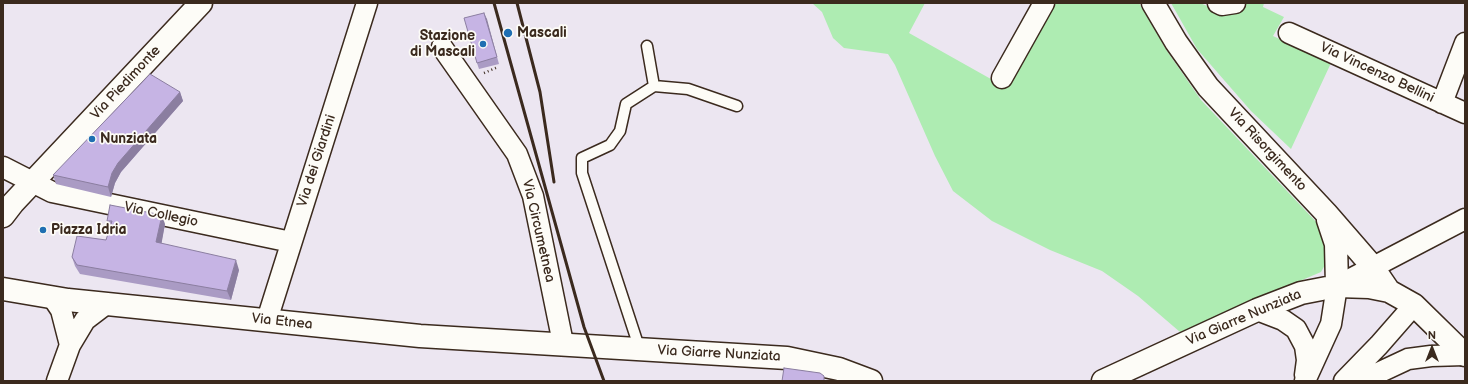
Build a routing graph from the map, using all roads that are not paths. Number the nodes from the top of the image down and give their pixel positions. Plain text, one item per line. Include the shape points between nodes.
1 (202, 3) edge
2 (367, 3) edge
3 (1044, 3) edge
4 (1152, 3) edge
5 (1218, 3) edge
6 (1235, 3) edge
7 (1289, 33) dead end
8 (1465, 43) edge
9 (647, 46) dead end
10 (442, 47) dead end
11 (1002, 78) dead end
12 (654, 86) junction
13 (1442, 103) junction
14 (737, 106) dead end
15 (1465, 113) edge
16 (3, 166) edge
17 (33, 182) junction
18 (1326, 214) junction
19 (3, 216) edge
20 (1465, 219) edge
21 (292, 242) junction
22 (1372, 266) junction
23 (1337, 286) junction
24 (3, 289) edge
25 (1389, 291) junction
26 (53, 298) junction
27 (106, 304) junction
28 (1414, 305) junction
29 (1257, 310) junction
30 (268, 320) junction
31 (563, 343) junction
32 (70, 346) junction
33 (640, 350) junction
34 (1465, 355) edge
35 (57, 381) edge
36 (871, 381) edge
37 (1103, 381) edge
38 (1305, 381) edge
39 (1344, 381) edge
40 (1361, 381) edge

1 - 17 street, Via Piedimonte
2 - 21 street, Via dei Giardini
3 - 11 street
4 - 18 street, Via Risorgimento via 1208,87
5 - 6 street
7 - 13 street, Via Vincenzo Bellini
8 - 13 street
9 - 12 lane
10 - 31 street, Via Circumetnea via 517,154 533,196
12 - 14 lane via 688,89
12 - 33 lane via 626,104 620,131 610,145 582,158 582,173
13 - 15 street, Via Vincenzo Bellini
16 - 17 street, Via Collegio
17 - 19 street, Via Piedimonte
17 - 21 street, Via Collegio via 52,192
18 - 22 street, Via Risorgimento
18 - 23 street via 1336,244
20 - 22 street
21 - 30 street, Via dei Giardini
22 - 23 street
22 - 25 street, Via Risorgimento
23 - 25 street, Via Giarre Nunziata via 1369,287
23 - 29 street, Via Giarre Nunziata via 1301,293
23 - 38 street via 1331,324
24 - 26 street, Via Etnea
25 - 28 street, Via Giarre Nunziata
26 - 27 street, Via Etnea
26 - 32 street via 62,310
27 - 30 street, Via Etnea
27 - 32 street via 85,320
28 - 34 street, Via Giarre Nunziata
28 - 39 street via 1380,345
29 - 37 street, Via Giarre Nunziata
29 - 38 street via 1283,320 1296,329 1305,346
30 - 31 street, Via Etnea via 420,336
31 - 33 street, Via Giarre Nunziata
32 - 35 street
33 - 36 street, Via Giarre Nunziata via 787,358 839,369
34 - 40 street via 1408,359

